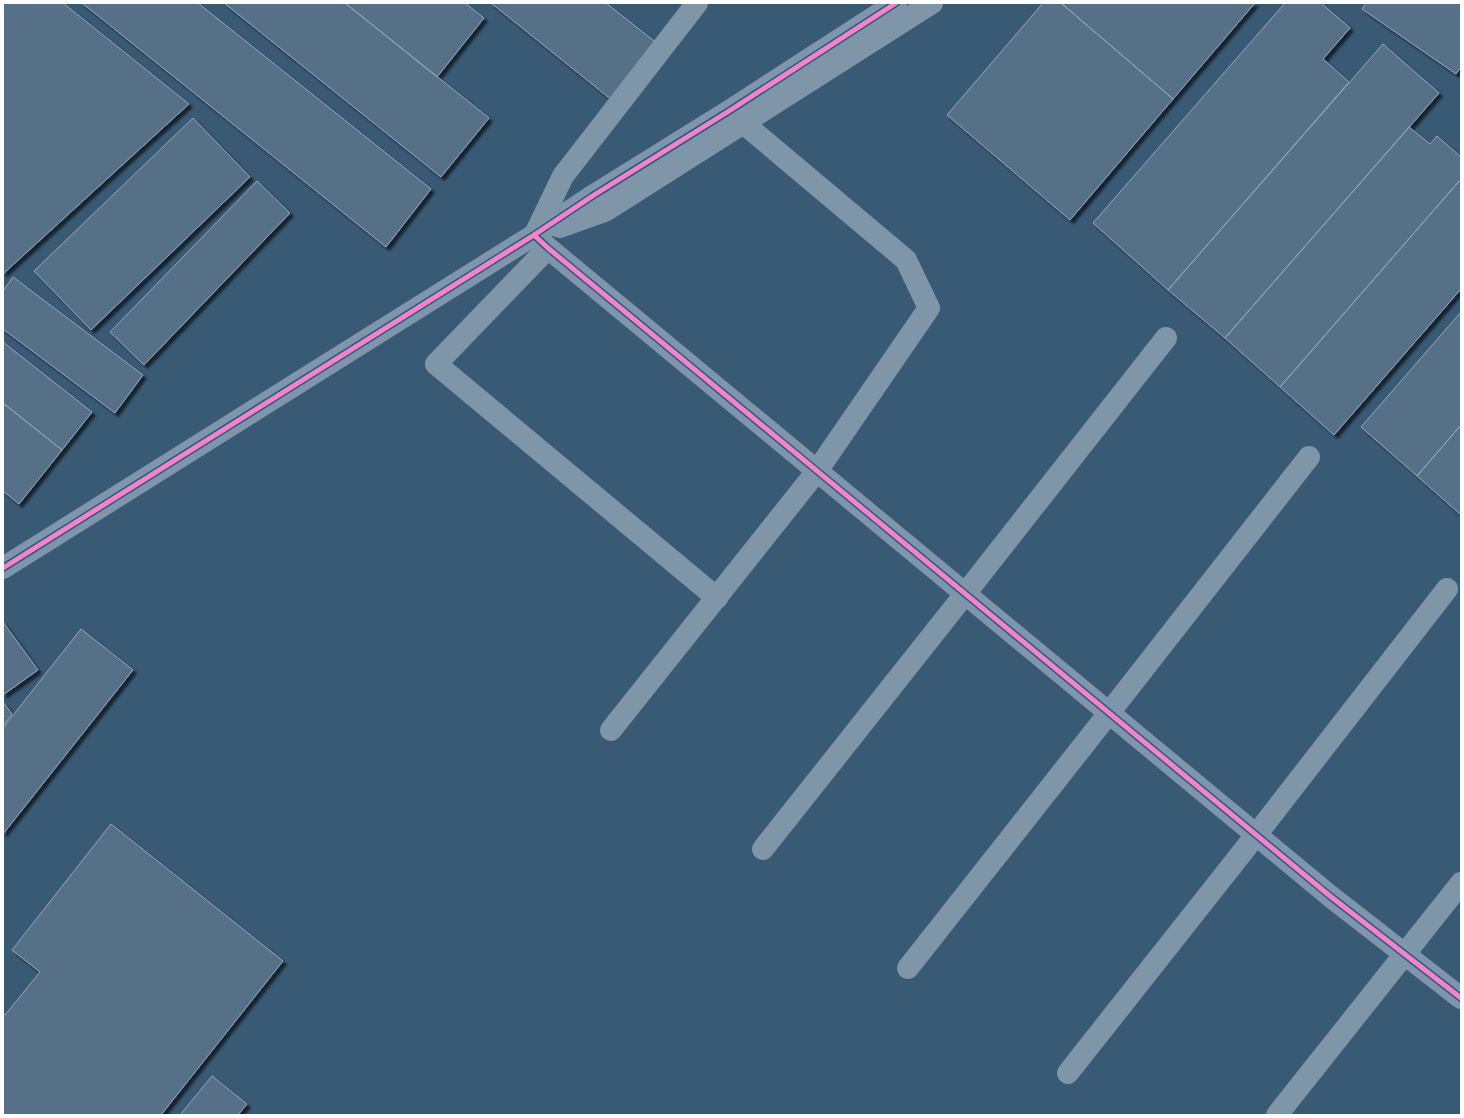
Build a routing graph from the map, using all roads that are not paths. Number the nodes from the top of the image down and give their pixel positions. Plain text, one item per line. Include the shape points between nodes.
1 (697, 3) edge
2 (896, 3) edge
3 (932, 3) edge
4 (736, 117) junction
5 (541, 242) junction
6 (1166, 338) dead end
7 (1309, 457) dead end
8 (817, 471) junction
9 (3, 568) edge
10 (1447, 589) dead end
11 (965, 594) junction
12 (717, 598) junction
13 (1109, 713) junction
14 (611, 730) dead end
15 (1256, 834) junction
16 (763, 849) dead end
17 (1461, 883) edge
18 (1404, 953) junction
19 (908, 968) dead end
20 (1461, 998) edge
21 (1068, 1073) dead end
22 (1277, 1115) edge

1 - 5 street via 563,176
2 - 4 street
3 - 4 street
4 - 5 street via 594,195
4 - 8 street via 906,260 929,308
5 - 8 street
5 - 9 street
5 - 12 street via 436,364
6 - 11 street
7 - 13 street
8 - 11 street
8 - 12 street
10 - 15 street
11 - 13 street
11 - 16 street
12 - 14 street
13 - 15 street
13 - 19 street
15 - 18 street
15 - 21 street
17 - 18 street
18 - 20 street
18 - 22 street

